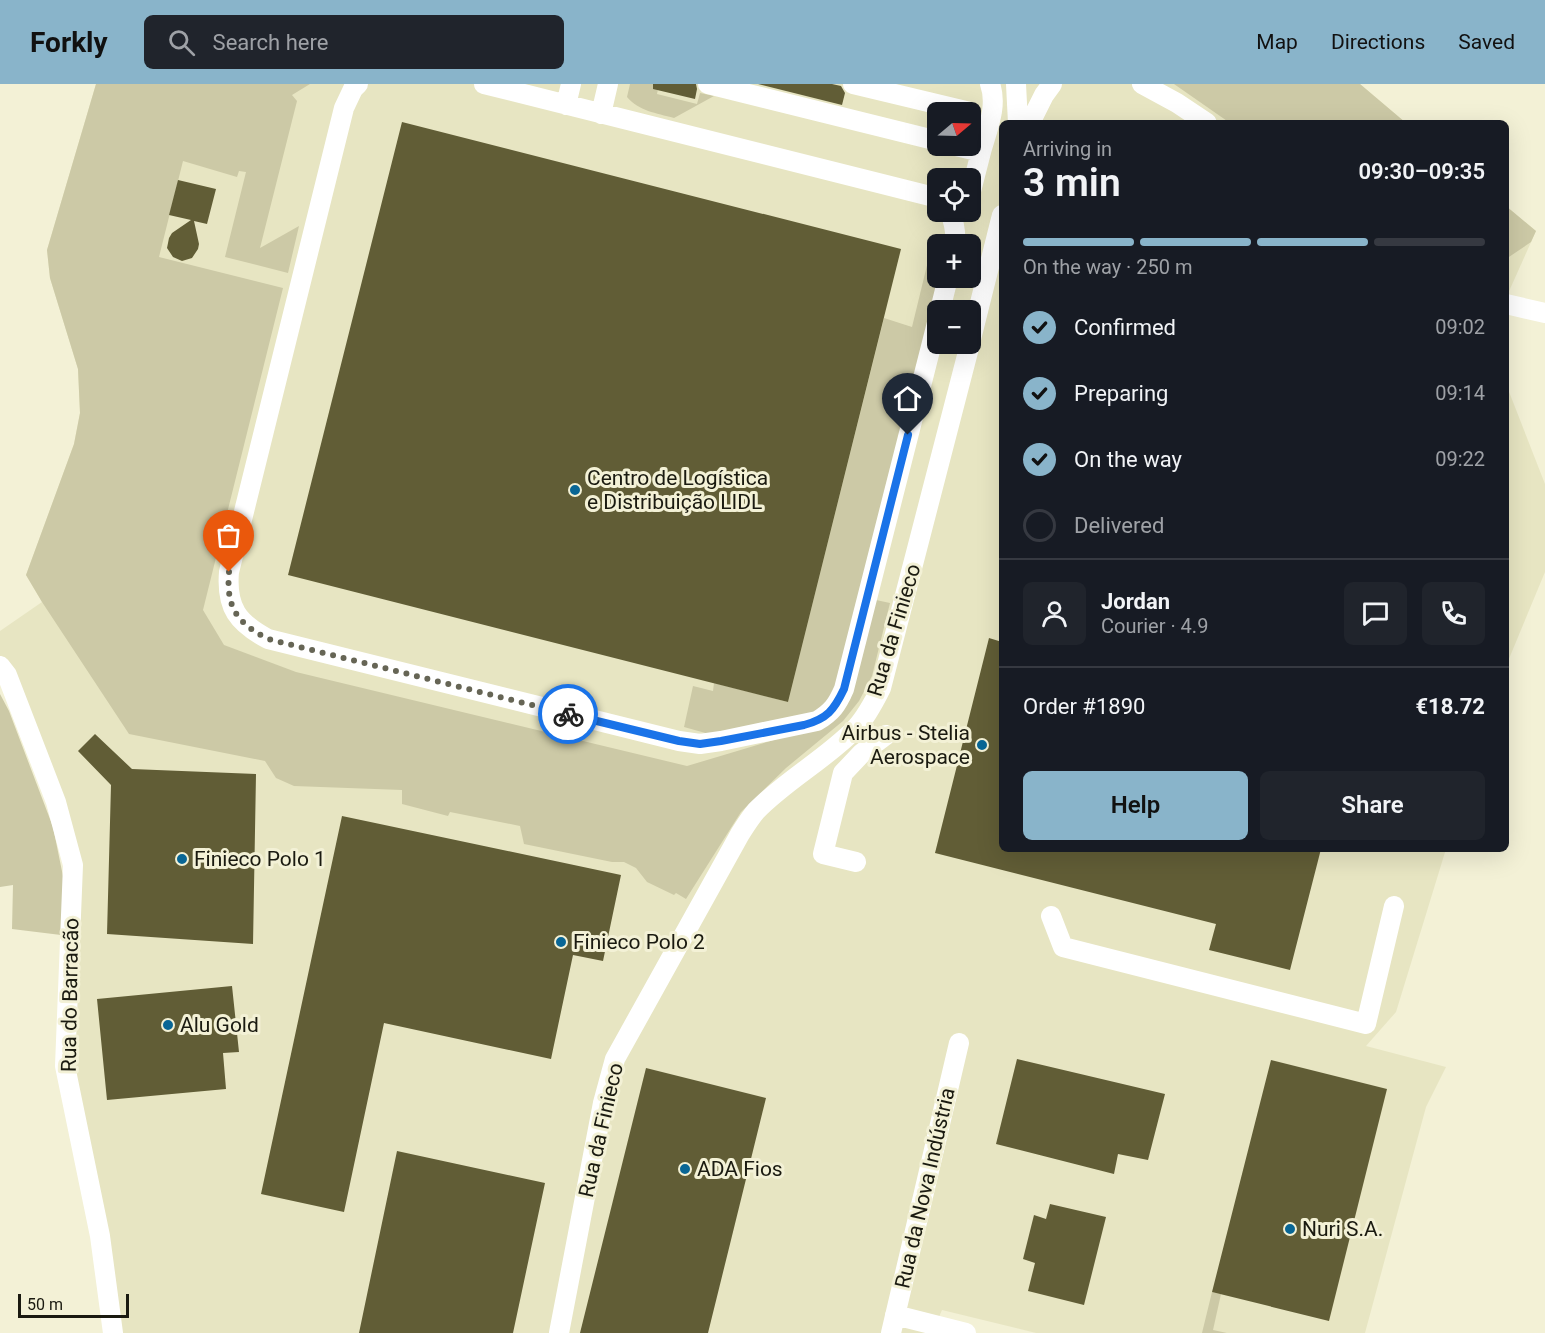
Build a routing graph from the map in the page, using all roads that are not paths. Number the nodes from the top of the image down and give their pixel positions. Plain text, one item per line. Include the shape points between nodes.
1 (358, 84) edge
2 (484, 84) edge
3 (571, 84) edge
4 (608, 84) edge
5 (708, 84) edge
6 (853, 84) edge
7 (990, 84) edge
8 (1016, 84) edge
9 (1052, 84) edge
10 (1140, 85) edge
11 (927, 102) edge
12 (566, 105) junction
13 (601, 114) junction
14 (981, 116) edge
15 (990, 118) junction
16 (1018, 120) edge
17 (1032, 120) edge
18 (1202, 120) edge
19 (927, 138) edge
20 (981, 152) edge
21 (927, 195) edge
22 (999, 227) edge
23 (981, 300) edge
24 (1509, 305) edge
25 (1545, 313) edge
26 (929, 354) edge
27 (967, 354) edge
28 (0, 666) edge
29 (886, 735) dead end
30 (856, 861) dead end
31 (1394, 906) dead end
32 (1051, 916) dead end
33 (959, 1043) dead end
34 (893, 1324) edge
35 (113, 1333) edge
36 (559, 1333) edge
37 (966, 1333) edge

1 - 26 street via 344,108 229,572 227,588 238,617 268,639 679,741 721,741 817,721 830,713 844,689
2 - 12 street
3 - 12 street
4 - 13 street
5 - 19 street
6 - 11 street
7 - 15 street
8 - 16 street
9 - 17 street
10 - 18 street
12 - 13 street
13 - 21 street
14 - 15 street
15 - 20 street
22 - 23 street, Rua da Finieco
24 - 25 street
27 - 36 street, Rua da Finieco via 881,688 857,726 755,812 615,1059
28 - 35 street, Rua do Barracão via 7,675 56,802 74,865 64,1066 100,1236
29 - 30 street via 843,773 823,854
31 - 32 street via 1366,1024 1063,947
33 - 34 street, Rua da Nova Indústria
34 - 37 street

